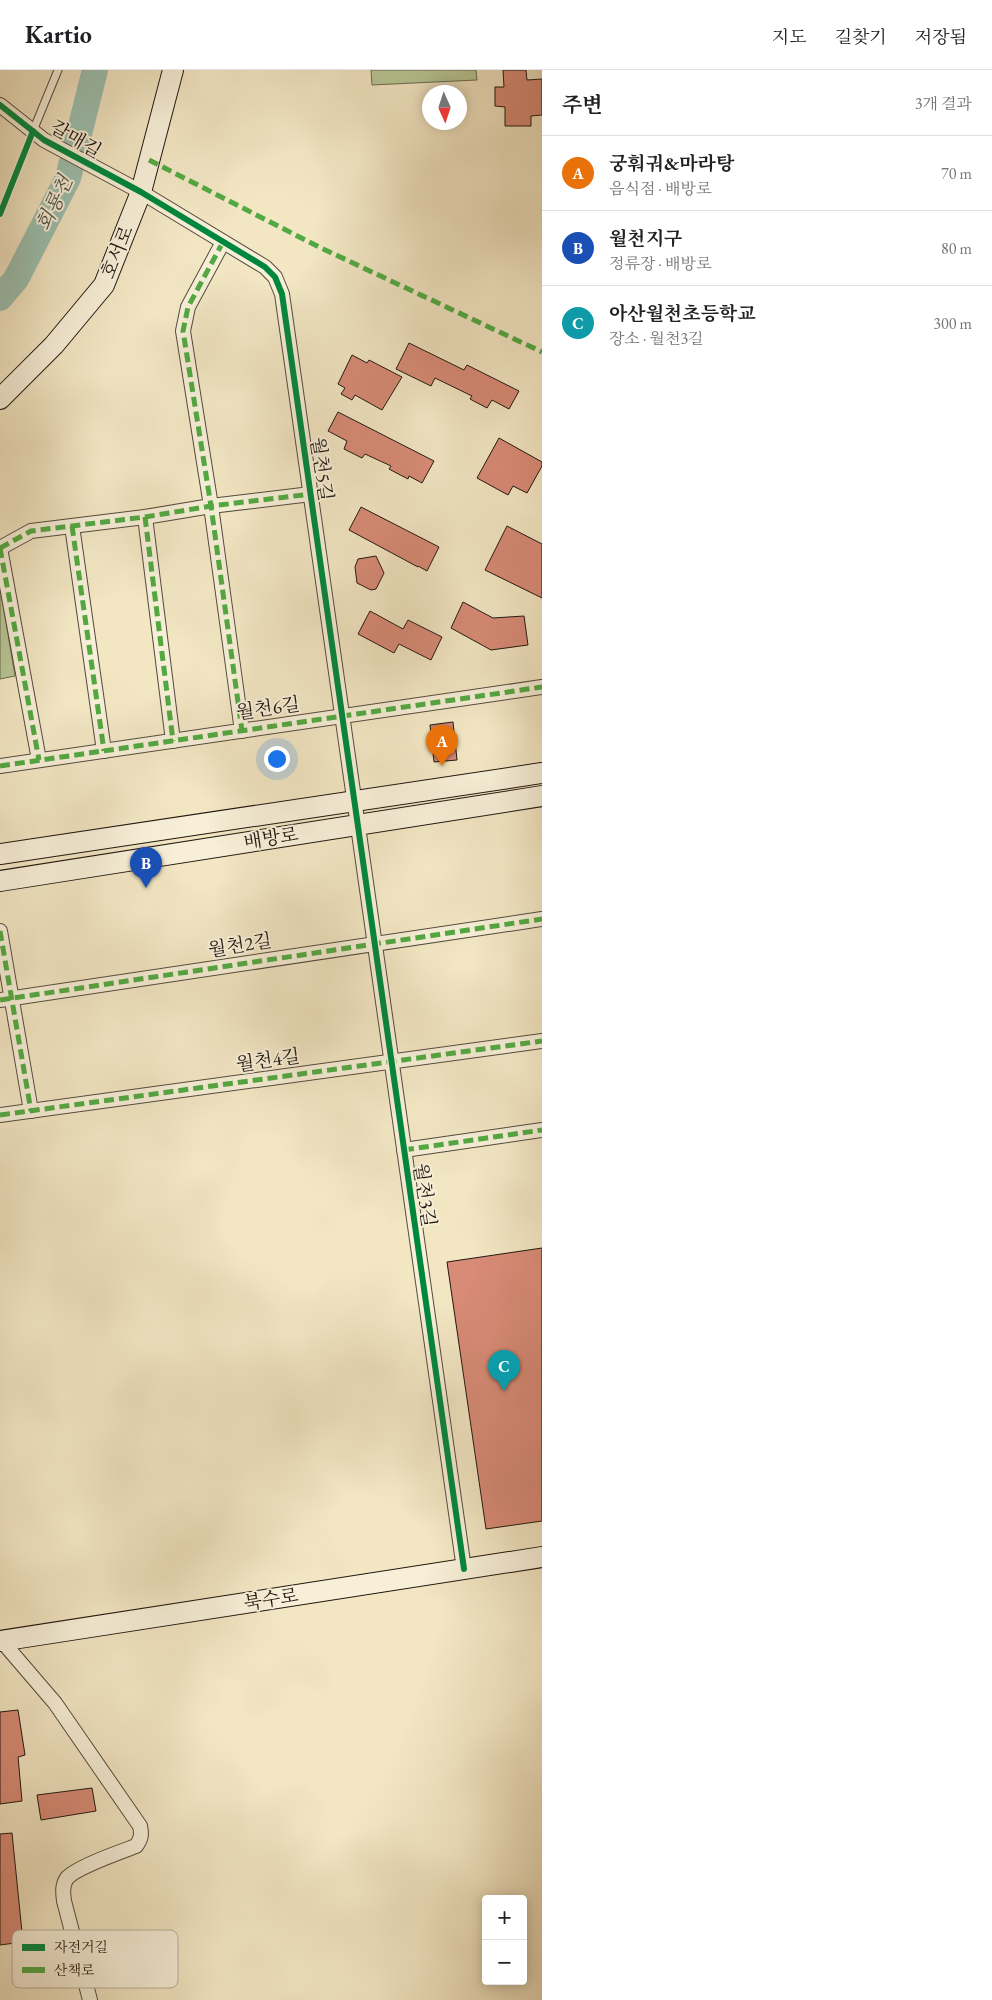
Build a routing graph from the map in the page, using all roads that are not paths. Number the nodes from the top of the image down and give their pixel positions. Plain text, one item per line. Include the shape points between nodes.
1 (58, 70) edge
2 (173, 70) edge
3 (0, 105) edge
4 (38, 135) junction
5 (141, 192) junction
6 (223, 242) junction
7 (0, 399) edge
8 (311, 494) junction
9 (211, 506) junction
10 (145, 517) junction
11 (72, 526) junction
12 (0, 548) edge
13 (542, 688) edge
14 (342, 716) junction
15 (242, 731) junction
16 (172, 741) junction
17 (104, 751) junction
18 (39, 760) junction
19 (0, 766) edge
20 (542, 773) edge
21 (542, 796) edge
22 (354, 802) junction
23 (358, 824) junction
24 (0, 854) edge
25 (0, 881) edge
26 (542, 920) edge
27 (0, 931) edge
28 (375, 944) junction
29 (6, 999) edge
30 (542, 1042) edge
31 (392, 1062) junction
32 (31, 1111) junction
33 (0, 1116) edge
34 (542, 1130) edge
35 (404, 1150) junction
36 (542, 1558) edge
37 (464, 1570) junction
38 (1, 1640) edge
39 (71, 1930) edge

1 - 4 lane
2 - 5 street, 호서로
3 - 4 street, 갈매길
4 - 5 street, 갈매길
5 - 6 street, 월천5길
5 - 7 street, 호서로 via 104,285 54,344
6 - 8 street, 월천5길 via 265,267 275,277 282,294
6 - 9 street via 188,307 183,331
8 - 9 street
8 - 14 street, 월천5길
9 - 10 street
9 - 15 street
10 - 11 street
10 - 16 street
11 - 12 street via 31,530
11 - 17 street
12 - 18 street
13 - 14 street, 월천6길
14 - 15 street, 월천6길
14 - 22 street, 월천5길
15 - 16 street, 월천6길
16 - 17 street, 월천6길
17 - 18 street, 월천6길
18 - 19 street, 월천6길
20 - 22 street, 배방로
21 - 23 street, 배방로
22 - 23 street, 월천5길
22 - 24 street, 배방로
23 - 25 street, 배방로
23 - 28 street, 월천3길
26 - 28 street, 월천2길
27 - 29 street
28 - 29 street, 월천2길
28 - 31 street, 월천3길
29 - 32 street
30 - 31 street, 월천4길
31 - 32 street, 월천4길
31 - 35 street, 월천3길
32 - 33 street, 월천4길
34 - 35 street
35 - 37 street, 월천3길
36 - 37 street, 북수로
37 - 38 street, 북수로
38 - 39 street via 55,1703 142,1833 136,1846 75,1872 67,1879 63,1889 64,1902

